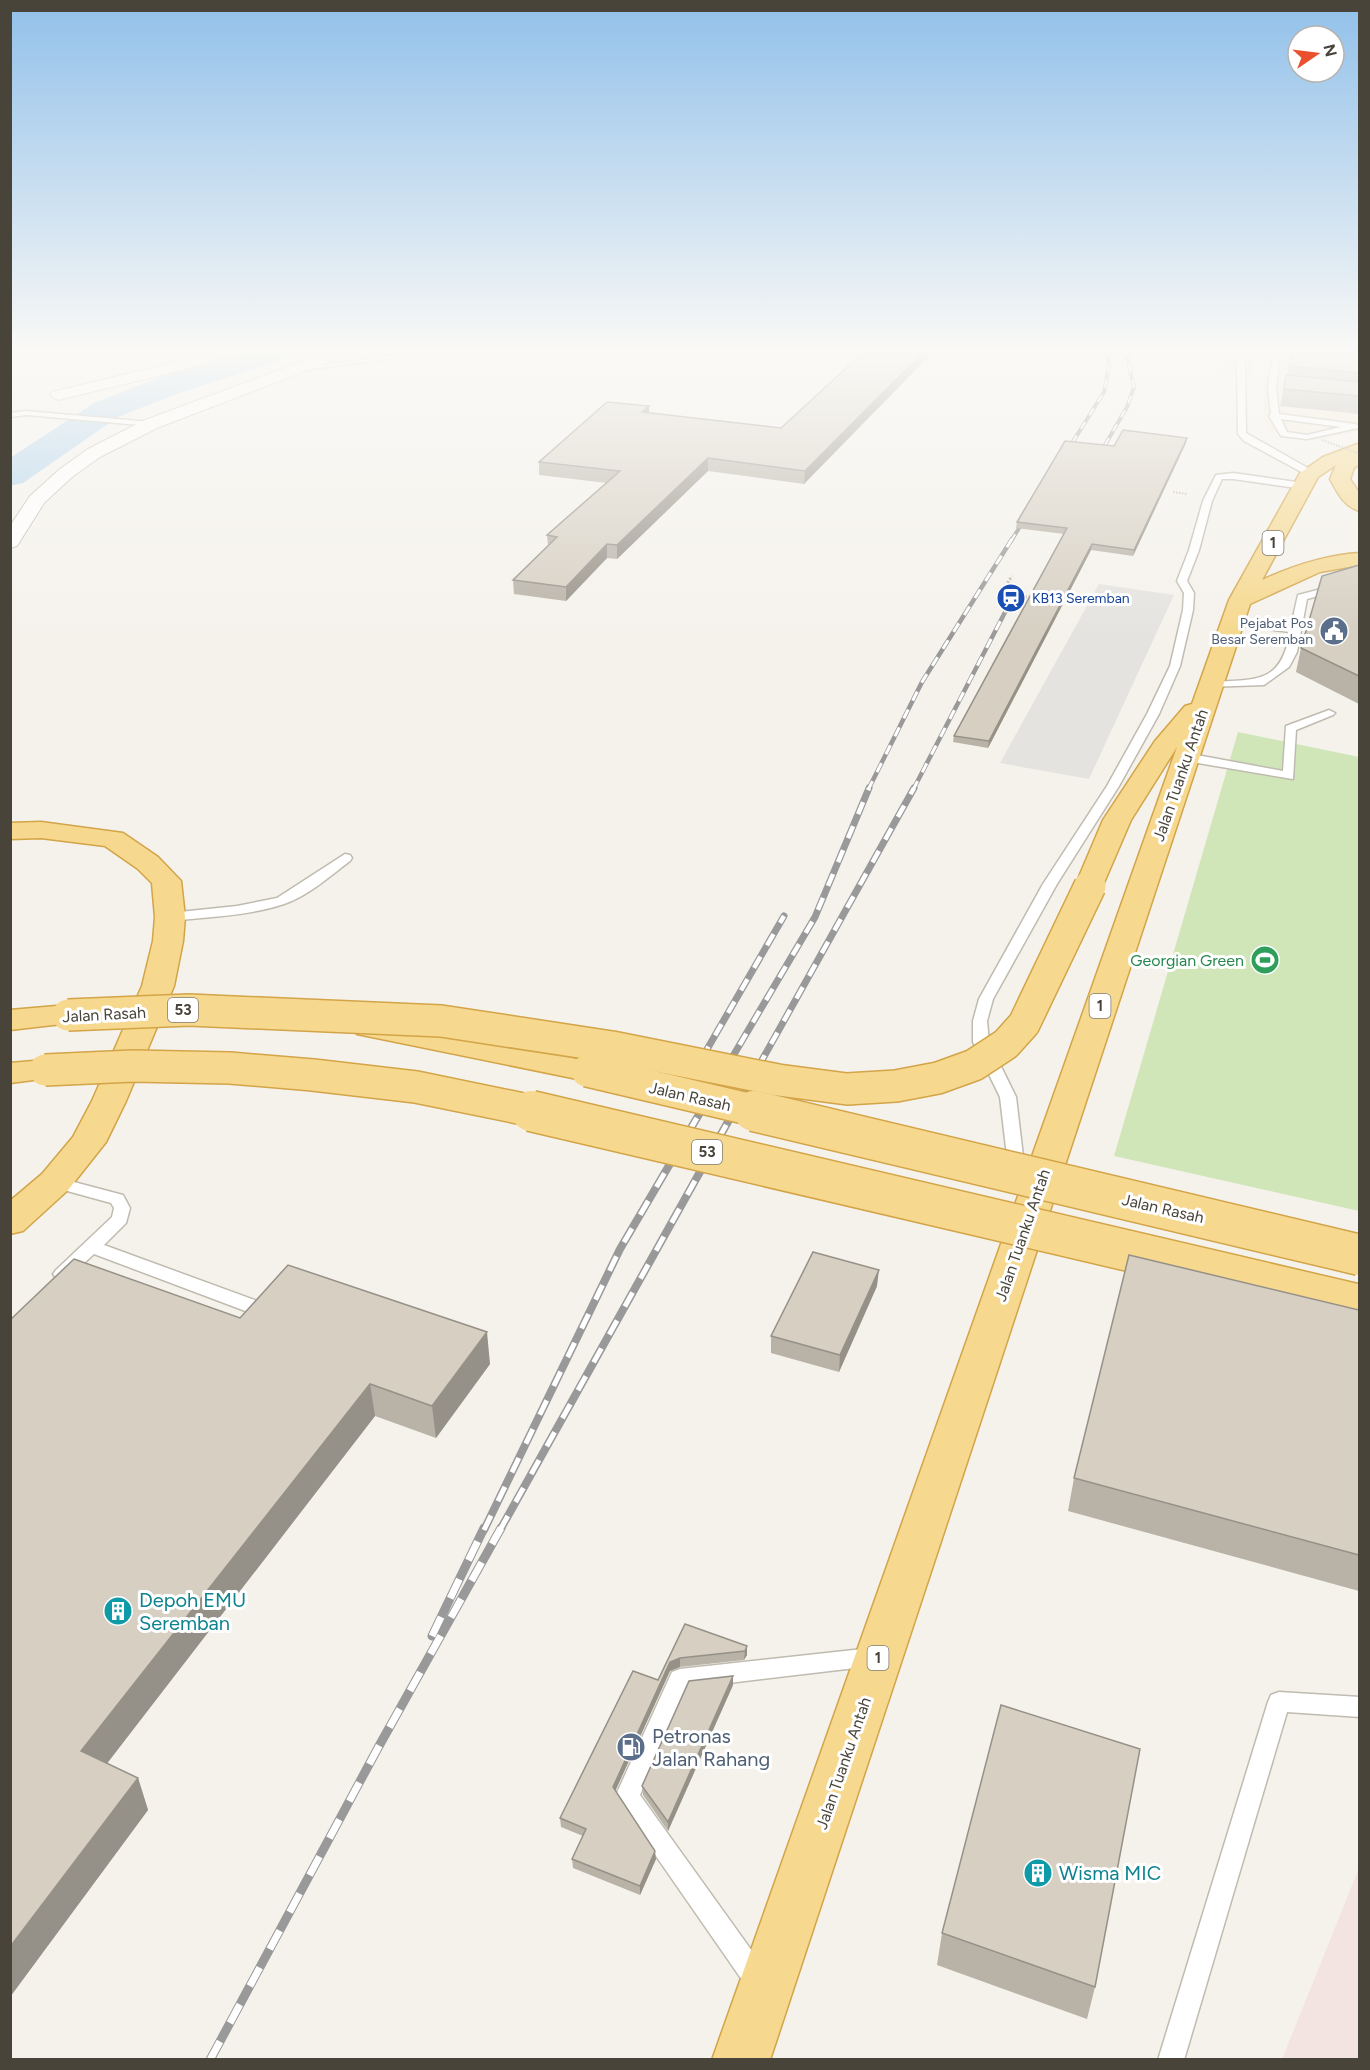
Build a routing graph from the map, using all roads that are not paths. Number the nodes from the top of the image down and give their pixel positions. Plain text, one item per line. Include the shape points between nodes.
1 (111, 445) edge
2 (1255, 445) edge
3 (1359, 448) edge
4 (1359, 454) edge
5 (1306, 480) junction
6 (1359, 505) edge
7 (10, 542) edge
8 (1359, 559) edge
9 (1359, 582) edge
10 (1237, 611) junction
11 (1297, 630) junction
12 (1209, 690) junction
13 (1329, 713) dead end
14 (1186, 757) junction
15 (10, 831) edge
16 (10, 846) edge
17 (345, 858) dead end
18 (148, 863) junction
19 (170, 917) junction
20 (299, 1014) junction
21 (10, 1020) edge
22 (10, 1073) edge
23 (55, 1182) junction
24 (10, 1202) edge
25 (10, 1222) edge
26 (90, 1246) junction
27 (1359, 1255) edge
28 (1015, 1256) junction
29 (50, 1285) edge
30 (1359, 1305) edge
31 (254, 1307) edge
32 (879, 1657) junction
33 (1359, 1707) edge
34 (765, 1991) junction
35 (741, 2060) edge
36 (1171, 2060) edge

1 - 7 street via 66,473 37,500
2 - 5 lane
3 - 5 highway via 1330,461
4 - 6 highway via 1346,465 1340,479
5 - 10 highway, Jalan Tuanku Antah / 1
5 - 28 lane via 1219,477 1208,496 1182,581 1188,593 1188,610 1174,666 1154,714 1050,884 986,999 980,1021 981,1042 1008,1097 1019,1196
8 - 10 highway, 1 via 1323,563 1292,574
9 - 11 lane via 1302,597
10 - 11 lane
10 - 12 highway, Jalan Tuanku Antah / 1
11 - 12 lane via 1285,665 1264,682
12 - 14 highway, Jalan Tuanku Antah / 1
12 - 20 highway, bridge via 1164,746 1117,820 1024,1024 1006,1044 974,1065 939,1078 847,1089 441,1021
13 - 14 lane via 1290,728 1289,776
14 - 28 highway, Jalan Tuanku Antah / 1
15 - 18 highway via 41,830 113,839
16 - 18 highway via 80,849
17 - 19 lane via 281,901
18 - 19 highway via 166,881
19 - 23 highway via 158,986 109,1101 88,1142
20 - 21 highway, Jalan Rasah / 53, bridge via 189,1010
20 - 27 highway, Jalan Rasah / 53, bridge via 587,1071
22 - 30 highway, 53, bridge via 132,1066 230,1068 416,1087 556,1116
23 - 24 highway
23 - 25 highway
23 - 26 lane via 117,1199 122,1208 120,1219
26 - 29 lane
26 - 31 lane
28 - 32 highway, Jalan Tuanku Antah / 1
32 - 34 highway, Jalan Tuanku Antah / 1
32 - 34 lane via 680,1678 627,1797
33 - 36 lane via 1280,1702
34 - 35 highway, Jalan Tuanku Antah / 1

